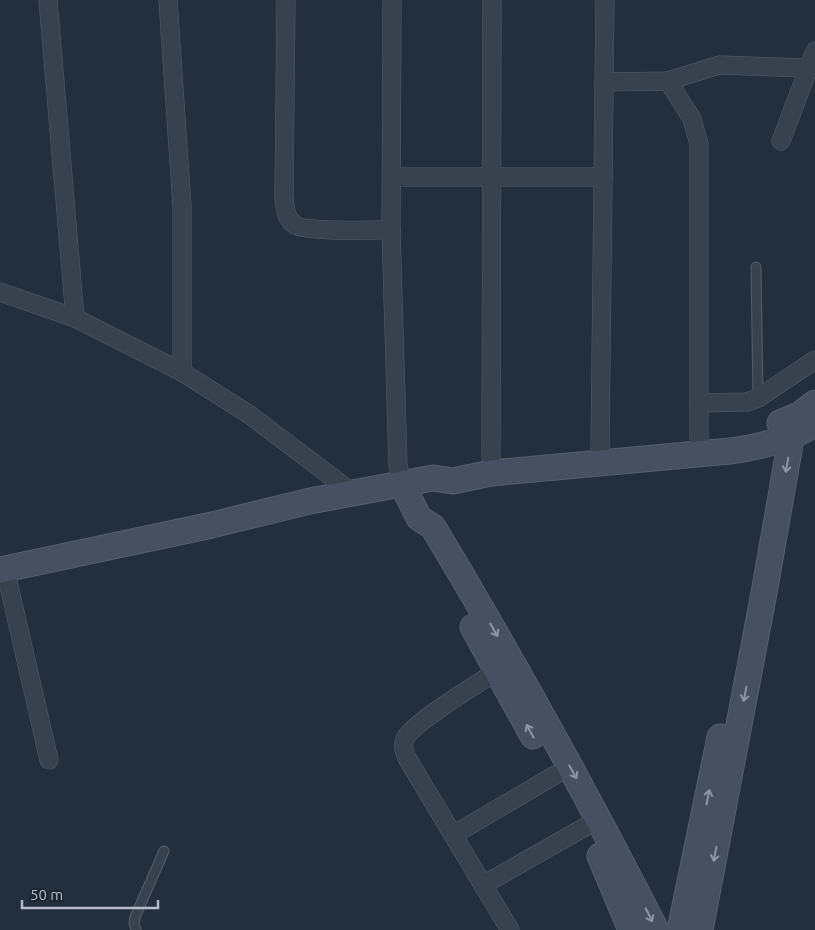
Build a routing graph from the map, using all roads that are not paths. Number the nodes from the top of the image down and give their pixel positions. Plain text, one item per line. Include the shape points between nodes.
1 (48, 0) edge
2 (168, 0) edge
3 (286, 0) edge
4 (392, 0) edge
5 (492, 0) edge
6 (605, 0) edge
7 (815, 51) edge
8 (809, 68) junction
9 (668, 81) junction
10 (604, 82) junction
11 (780, 141) dead end
12 (392, 177) junction
13 (603, 177) junction
14 (492, 178) junction
15 (391, 230) junction
16 (756, 266) dead end
17 (0, 292) edge
18 (75, 318) junction
19 (815, 360) edge
20 (182, 372) junction
21 (758, 398) junction
22 (699, 403) junction
23 (815, 403) edge
24 (790, 429) edge
25 (699, 439) junction
26 (600, 449) junction
27 (492, 458) junction
28 (433, 478) junction
29 (402, 484) junction
30 (353, 493) junction
31 (419, 518) junction
32 (7, 569) edge
33 (497, 670) junction
34 (48, 760) dead end
35 (555, 775) junction
36 (585, 827) junction
37 (453, 835) junction
38 (164, 851) dead end
39 (483, 885) junction
40 (136, 930) edge
41 (510, 930) edge
42 (631, 930) edge
43 (656, 930) edge
44 (680, 930) edge
45 (700, 930) edge

1 - 18 street
2 - 20 street via 182,206
3 - 15 street via 286,214 295,225 309,228
4 - 12 street
5 - 14 street
6 - 10 street
7 - 8 street
8 - 9 street via 719,65
8 - 11 street
9 - 10 street
9 - 22 street via 692,119 699,144
10 - 13 street
12 - 14 street
12 - 15 street
13 - 14 street
13 - 26 street
14 - 27 street
15 - 29 street via 398,465
16 - 21 lane
17 - 18 street
18 - 20 street
19 - 21 street
20 - 30 street via 250,415
21 - 22 street via 736,404
22 - 25 street
23 - 24 street
24 - 25 street
24 - 28 street via 730,451 491,474 453,481
44 -> 24 street via 741,630
24 -> 45 street
25 - 26 street
26 - 27 street
27 - 28 street via 450,464
28 - 29 street
29 - 30 street
29 - 31 street
30 - 32 street
31 - 33 street via 416,530 444,573
31 -> 43 street via 433,527 512,660
32 - 34 street
35 -> 33 street
33 - 37 street via 415,727 404,740 407,758
35 - 36 street
35 - 37 street
36 - 39 street
36 - 42 street via 621,901
37 - 39 street
38 - 40 lane via 135,917
39 - 41 street

